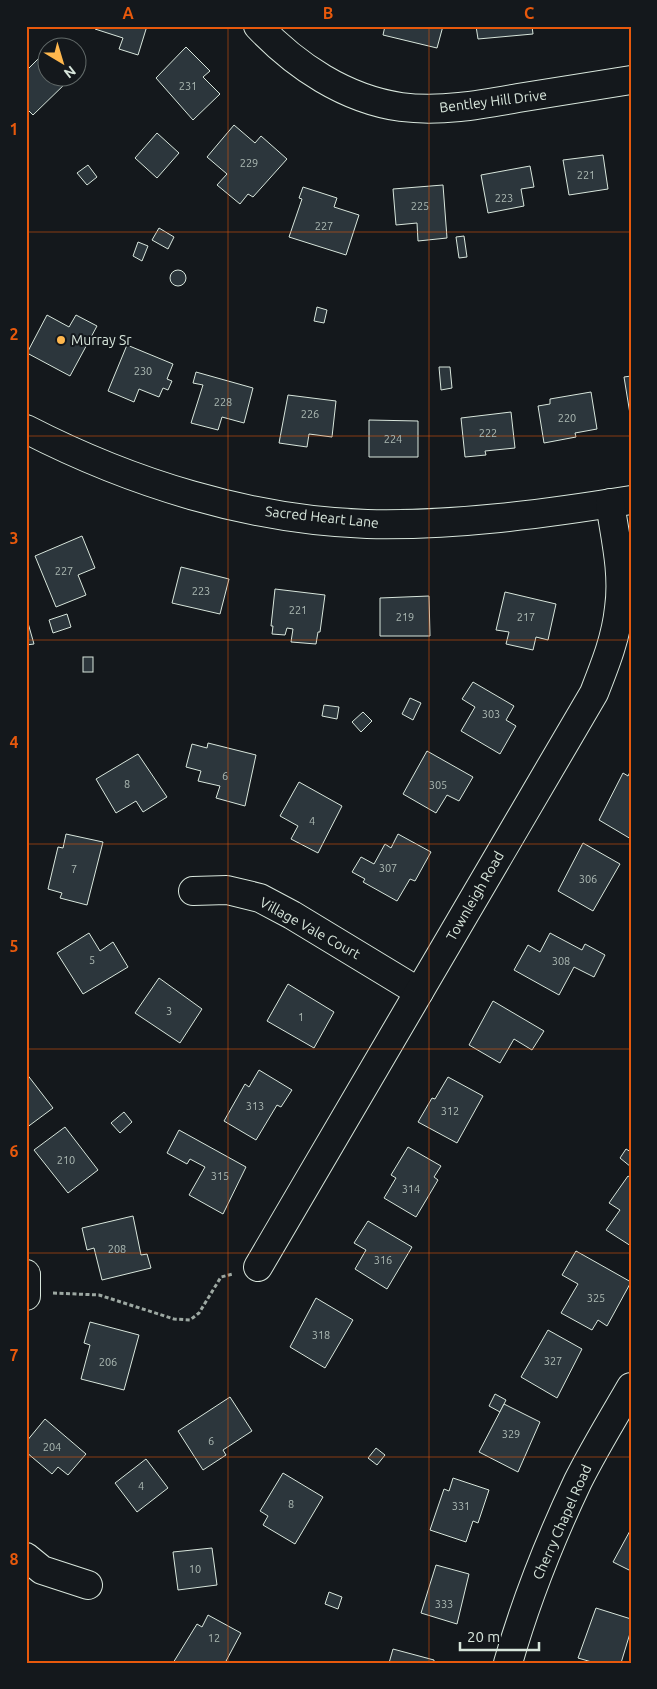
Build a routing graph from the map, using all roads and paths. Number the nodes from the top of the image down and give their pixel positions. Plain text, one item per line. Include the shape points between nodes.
1 (258, 26) edge
2 (631, 80) edge
3 (26, 429) edge
4 (620, 502) edge
5 (193, 891) dead end
6 (419, 992) junction
7 (258, 1267) joint
8 (26, 1274) edge
9 (26, 1294) edge
10 (631, 1387) edge
11 (26, 1557) edge
12 (88, 1585) dead end
13 (508, 1663) edge

1 - 2 street, Bentley Hill Drive via 316,75 345,90 400,107 467,107
3 - 4 street, Sacred Heart Lane via 84,458 159,485 232,505 312,519 366,524 422,524
4 - 6 street, Townleigh Road via 620,607 611,649 594,693
5 - 6 street, Village Vale Court via 227,890 260,898 292,914
6 - 7 street, Townleigh Road
7 - 9 path via 221,1277 199,1312 190,1320 174,1319 99,1295
8 - 9 street
10 - 13 street, Cherry Chapel Road via 579,1479 549,1546 521,1617
11 - 12 street via 42,1570

